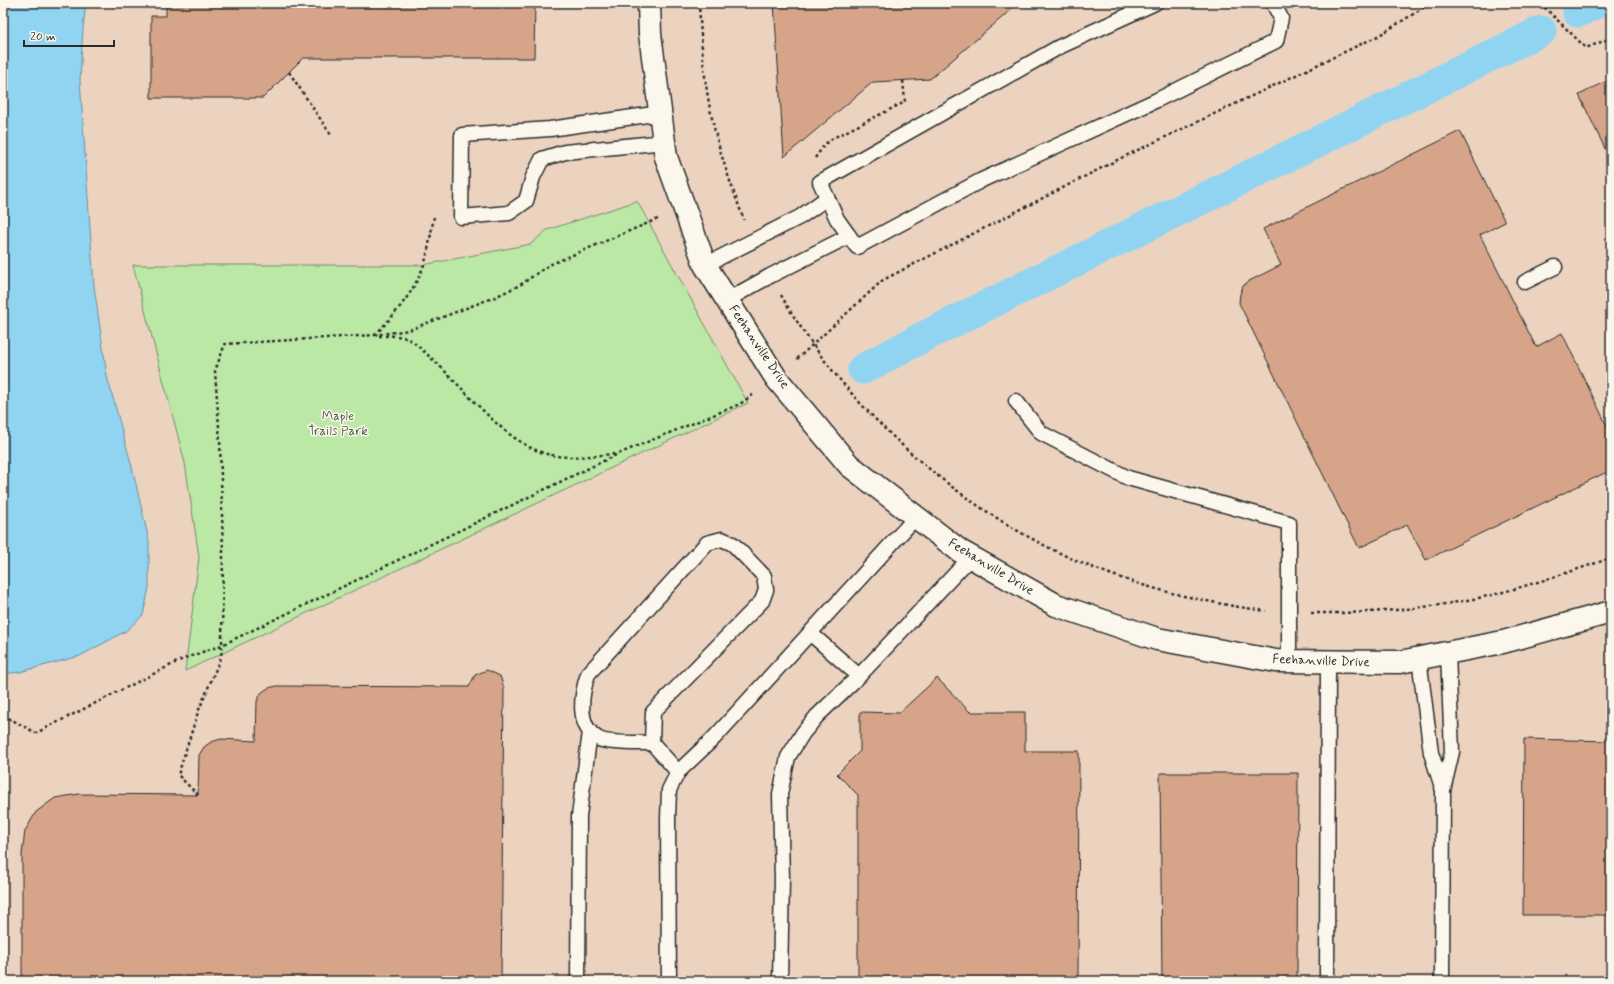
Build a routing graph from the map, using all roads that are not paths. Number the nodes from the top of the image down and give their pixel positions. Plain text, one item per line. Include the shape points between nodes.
1 (649, 3) edge
2 (1154, 3) edge
3 (1273, 3) edge
4 (660, 113) junction
5 (665, 142) junction
6 (827, 198) junction
7 (849, 236) junction
8 (705, 265) junction
9 (1555, 266) dead end
10 (1525, 282) dead end
11 (727, 300) junction
12 (1016, 401) dead end
13 (916, 517) junction
14 (972, 557) junction
15 (1611, 612) edge
16 (810, 633) junction
17 (1448, 653) junction
18 (1419, 658) junction
19 (1289, 661) junction
20 (1328, 661) junction
21 (859, 676) junction
22 (590, 732) junction
23 (652, 743) junction
24 (678, 772) junction
25 (1444, 790) junction
26 (578, 981) edge
27 (669, 981) edge
28 (780, 981) edge
29 (1327, 981) edge
30 (1442, 981) edge

1 - 4 street, Feehanville Drive via 650,34
2 - 6 lane via 1058,47 820,182
3 - 7 lane via 1281,18 1276,41 1157,100 982,180 857,247
4 - 5 street, Feehanville Drive
4 - 5 lane via 550,129 462,135 461,217 509,213 526,201 533,177 542,159 565,152
5 - 8 street, Feehanville Drive via 666,157
6 - 7 lane
6 - 8 lane via 800,217
7 - 11 lane
8 - 11 street, Feehanville Drive
9 - 10 lane
11 - 13 street, Feehanville Drive via 776,378 850,465
12 - 19 lane via 1041,433 1128,478 1290,523
13 - 14 street, Feehanville Drive via 960,551
13 - 16 lane
14 - 19 street, Feehanville Drive via 1056,606 1157,639 1276,661
14 - 21 lane
15 - 17 street, Feehanville Drive via 1503,642
16 - 21 lane
16 - 24 lane via 714,738
17 - 18 street, Feehanville Drive
17 - 25 lane via 1452,752
18 - 20 street, Feehanville Drive via 1400,662
18 - 25 lane via 1431,753
19 - 20 street, Feehanville Drive
20 - 29 lane
21 - 28 lane via 817,716 788,757 780,794
22 - 23 lane via 600,740
22 - 23 lane via 582,714 583,689 588,674 707,543 722,539 733,544 764,576 766,590 762,601 654,712
22 - 26 lane via 579,816
23 - 24 lane
24 - 27 lane via 670,790 668,819
25 - 30 lane

